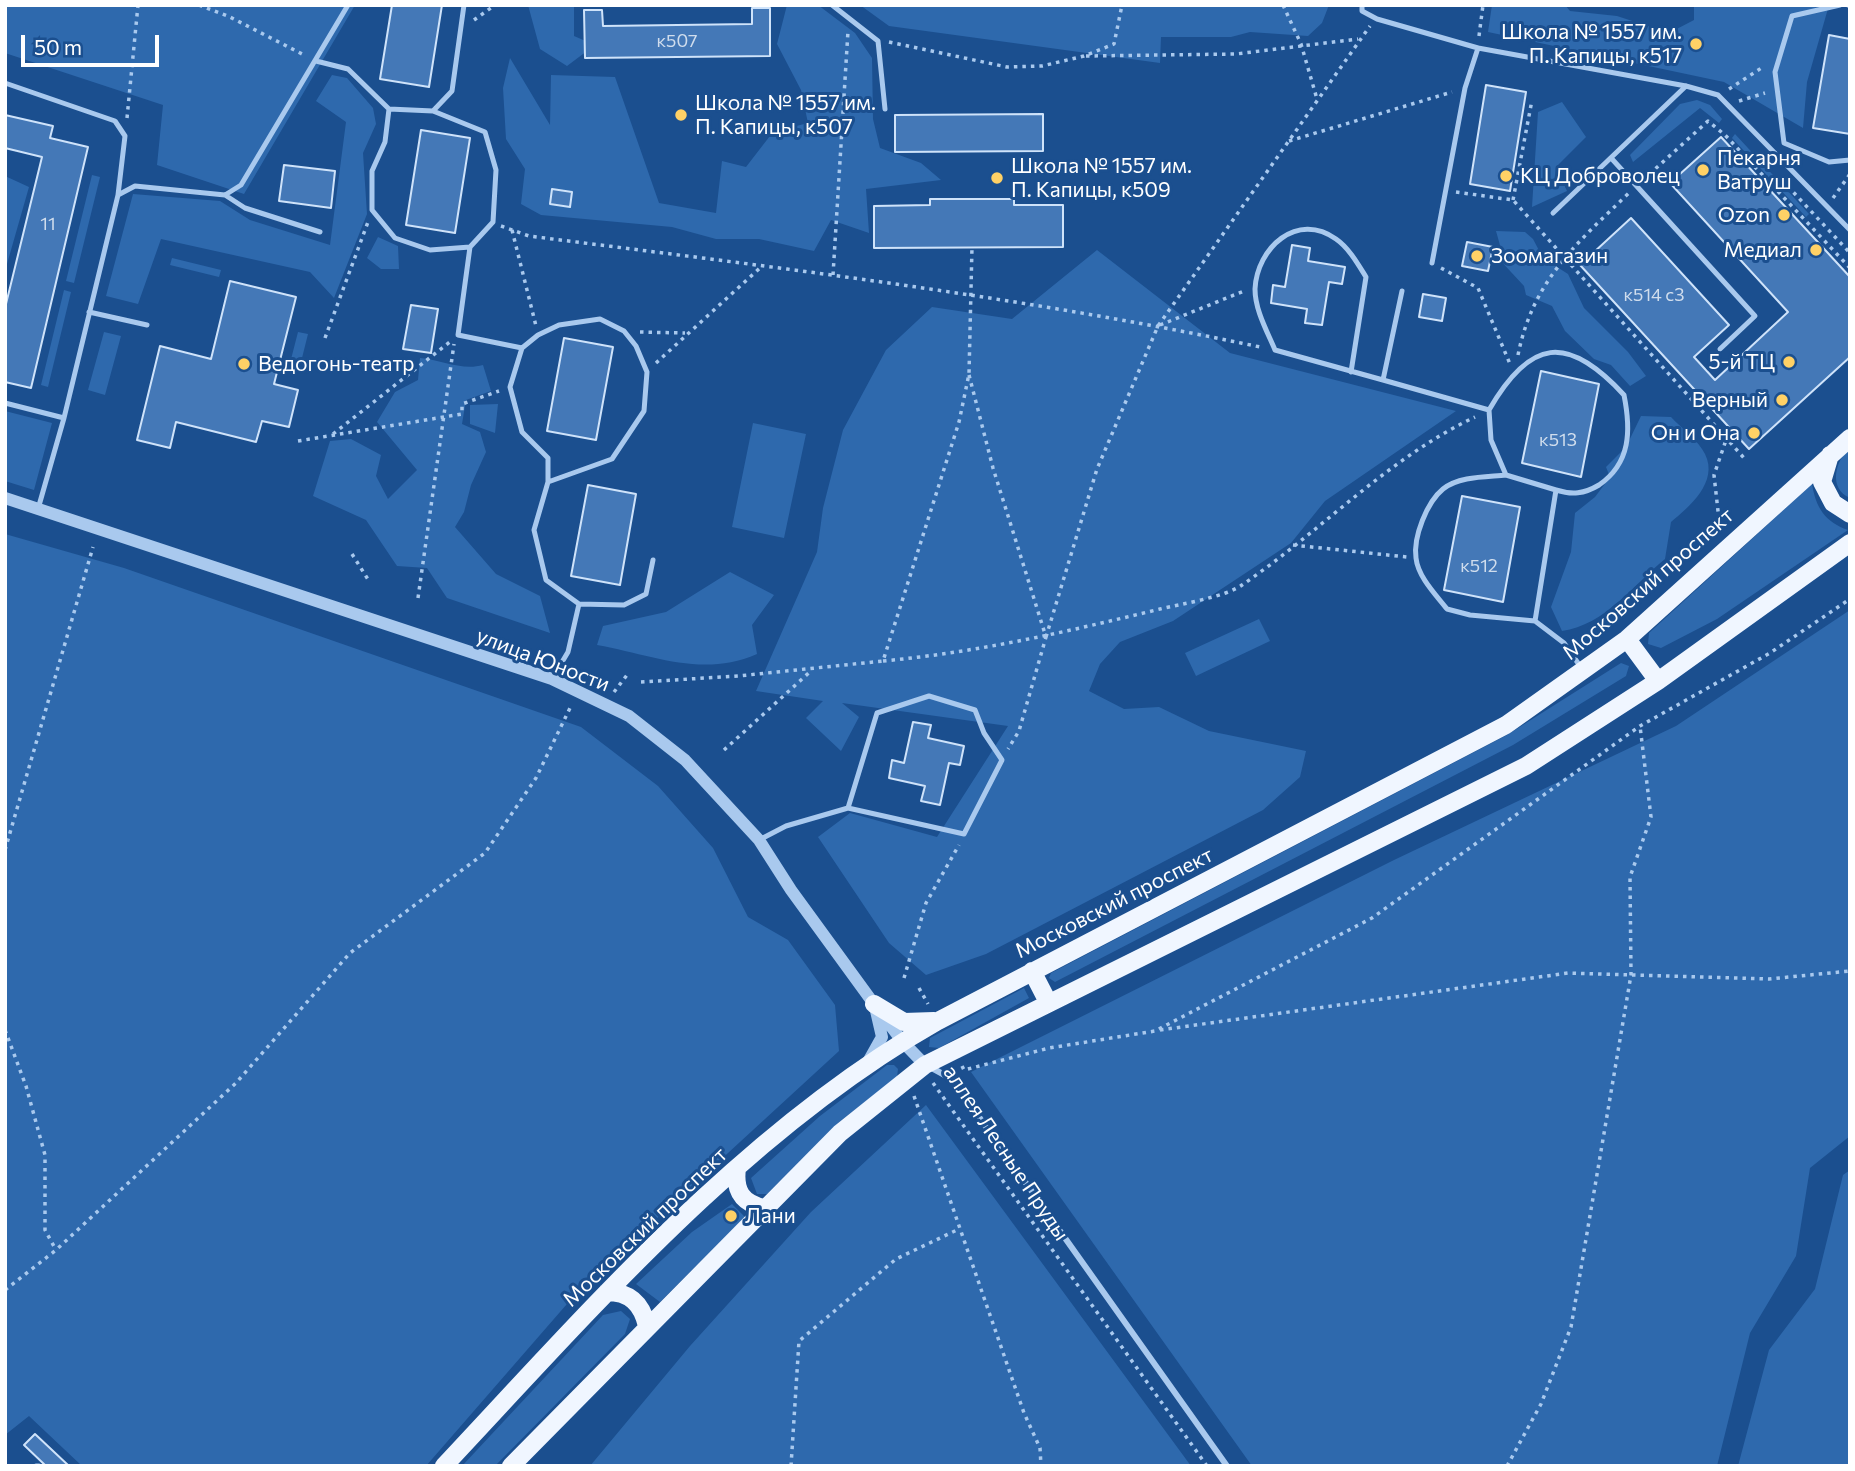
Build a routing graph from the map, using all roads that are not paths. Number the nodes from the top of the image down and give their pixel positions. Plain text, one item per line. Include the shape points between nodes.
1 (348, 5) edge
2 (464, 5) edge
3 (832, 5) edge
4 (1362, 5) edge
5 (1840, 5) edge
6 (1478, 48) junction
7 (316, 61) junction
8 (5, 83) edge
9 (1686, 86) junction
10 (885, 109) dead end
11 (389, 110) junction
12 (433, 111) junction
13 (1612, 159) junction
14 (1850, 160) edge
15 (118, 195) junction
16 (225, 195) junction
17 (1553, 213) dead end
18 (1850, 230) edge
19 (320, 232) dead end
20 (470, 247) junction
21 (1432, 263) road end
22 (1402, 291) dead end
23 (89, 312) junction
24 (147, 325) dead end
25 (522, 348) junction
26 (1720, 349) dead end
27 (1351, 372) junction
28 (1383, 380) junction
29 (5, 403) edge
30 (1489, 410) junction
31 (64, 418) junction
32 (1850, 438) edge
33 (1830, 455) junction
34 (1506, 475) junction
35 (548, 482) junction
36 (1556, 490) junction
37 (5, 498) edge
38 (38, 509) junction
39 (1850, 514) edge
40 (1850, 543) edge
41 (653, 560) dead end
42 (579, 604) junction
43 (1535, 621) junction
44 (1627, 639) junction
45 (1584, 672) junction
46 (552, 679) junction
47 (1658, 681) junction
48 (848, 808) junction
49 (759, 839) junction
50 (1032, 971) junction
51 (1048, 1002) junction
52 (874, 1004) junction
53 (938, 1021) junction
54 (902, 1041) junction
55 (867, 1065) junction
56 (925, 1065) junction
57 (737, 1168) junction
58 (764, 1208) junction
59 (607, 1292) junction
60 (647, 1326) junction
61 (444, 1466) edge
62 (512, 1466) edge
63 (1227, 1466) edge

1 - 7 lane
2 - 12 lane via 452,91
3 - 10 lane via 878,41
4 - 6 lane via 1362,11 1377,19
5 - 14 lane via 1793,16 1775,72 1784,143 1829,162
6 - 9 lane
6 - 21 lane via 1465,88
7 - 11 lane via 348,69
7 - 16 lane via 241,185
8 - 15 lane via 115,121 125,136
9 - 13 lane
9 - 18 lane via 1718,95
11 - 12 lane
11 - 20 lane via 386,142 372,171 372,210 395,238 430,250
12 - 20 lane via 485,132 496,170 493,222
13 - 17 lane
13 - 26 lane via 1755,316
15 - 16 lane via 135,186
15 - 23 lane
16 - 19 lane via 245,208
20 - 25 lane via 456,337
22 - 28 lane
23 - 24 lane
23 - 31 lane
25 - 35 lane via 510,387 522,432 548,458
25 - 35 lane via 559,325 600,319 624,331 647,372 644,411 612,458
27 - 27 lane via 1275,350 1262,321 1255,287 1263,256 1276,239 1304,231 1336,239 1366,277
27 - 28 lane
28 - 30 lane
29 - 31 lane
30 - 34 lane via 1490,440
30 - 36 lane via 1514,372 1534,356 1554,352 1594,366 1624,395 1628,440 1622,462 1610,477 1582,493
31 - 38 lane
32 - 33 main road, Московский проспект
33 - 39 main road via 1822,482 1833,503
33 - 44 main road, Московский проспект
34 - 36 lane
34 - 43 lane via 1472,478 1444,488 1428,509 1416,558 1421,573 1447,609
35 - 42 lane via 534,530 546,580
36 - 43 lane
37 - 38 street, улица Юности
38 - 46 street, улица Юности
40 - 47 main road
41 - 42 lane via 646,594 624,605
42 - 46 lane via 568,652
43 - 45 lane via 1564,643
44 - 45 main road, Московский проспект
44 - 47 main road
45 - 50 main road, Московский проспект via 1506,725
46 - 49 street, улица Юности via 606,702 658,737
47 - 51 main road via 1526,766
48 - 48 lane via 877,713 929,696 975,710 1002,760 964,834
48 - 49 lane
49 - 52 street, улица Юности
50 - 51 main road
50 - 53 main road, Московский проспект
51 - 56 main road
52 - 53 main road via 904,1022
52 - 54 street, улица Юности
52 - 55 street via 882,1037
53 - 54 main road, Московский проспект
54 - 55 main road, Московский проспект
54 - 56 street, улица Юности
55 - 57 main road, Московский проспект
56 - 58 main road via 841,1133
56 - 63 street, аллея Лесные Пруды via 952,1079
57 - 58 main road via 740,1196 750,1205
57 - 59 main road, Московский проспект
58 - 60 main road
59 - 60 main road via 620,1292 637,1301
59 - 61 main road, Московский проспект
60 - 62 main road

